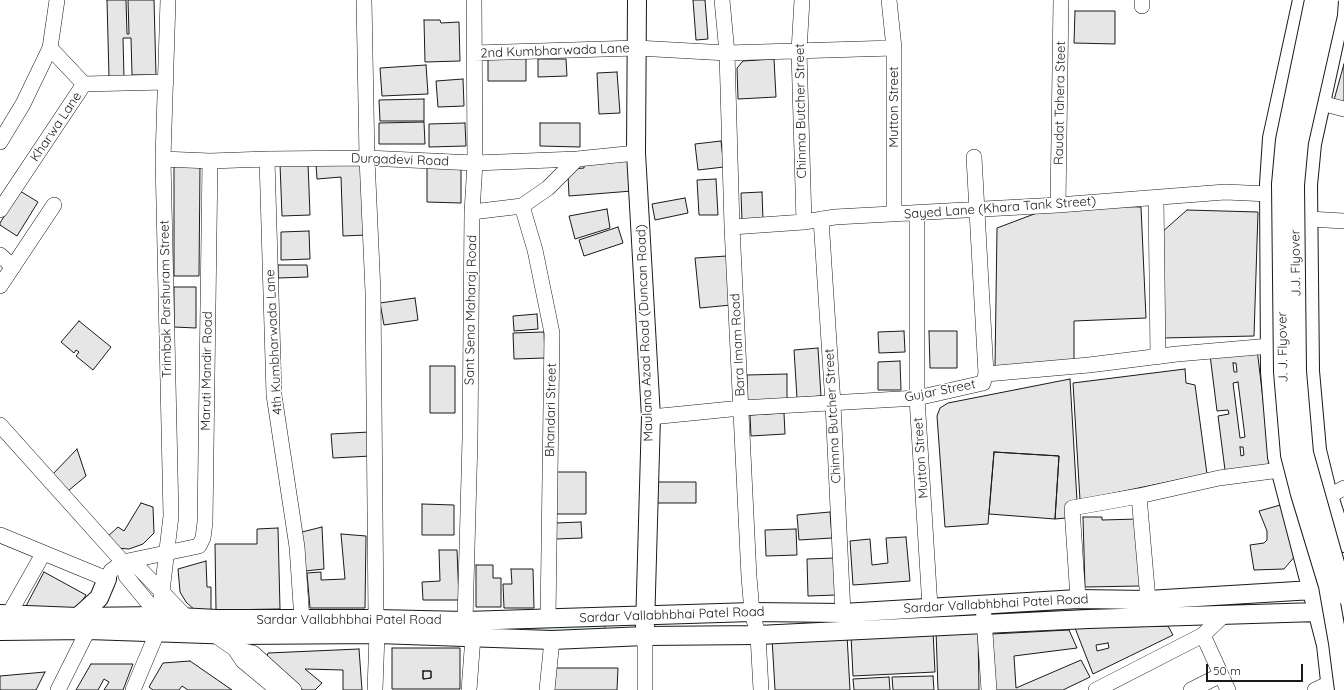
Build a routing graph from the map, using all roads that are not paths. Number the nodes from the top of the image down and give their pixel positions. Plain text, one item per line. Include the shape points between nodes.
1 (57, 0) edge
2 (168, 0) edge
3 (364, 0) edge
4 (474, 0) edge
5 (637, 0) edge
6 (722, 0) edge
7 (802, 0) edge
8 (889, 0) edge
9 (1061, 0) edge
10 (1302, 0) edge
11 (1314, 0) edge
12 (1339, 2) edge
13 (1341, 28) edge
14 (50, 48) junction
15 (637, 48) junction
16 (894, 48) junction
17 (799, 51) junction
18 (726, 53) junction
19 (474, 54) junction
20 (166, 82) junction
21 (84, 84) junction
22 (1321, 103) junction
23 (1344, 109) edge
24 (0, 142) edge
25 (636, 153) junction
26 (974, 157) dead end
27 (367, 158) junction
28 (163, 159) junction
29 (267, 159) junction
30 (577, 159) junction
31 (210, 161) junction
32 (475, 163) junction
33 (1269, 194) junction
34 (1156, 198) junction
35 (54, 204) dead end
36 (1058, 205) junction
37 (522, 206) junction
38 (0, 210) edge
39 (978, 210) junction
40 (472, 212) junction
41 (894, 214) junction
42 (917, 214) junction
43 (821, 219) junction
44 (1309, 219) junction
45 (1344, 221) edge
46 (804, 222) junction
47 (732, 227) junction
48 (0, 255) edge
49 (14, 267) junction
50 (0, 286) edge
51 (1270, 346) junction
52 (1158, 357) junction
53 (986, 374) junction
54 (917, 398) junction
55 (833, 404) junction
56 (741, 408) junction
57 (651, 417) junction
58 (0, 425) edge
59 (1280, 470) junction
60 (1336, 492) edge
61 (1139, 496) junction
62 (0, 535) edge
63 (1344, 543) edge
64 (166, 552) junction
65 (43, 554) junction
66 (123, 562) junction
67 (106, 579) junction
68 (1344, 586) edge
69 (1313, 590) junction
70 (161, 591) junction
71 (1264, 593) junction
72 (1344, 595) edge
73 (1078, 599) junction
74 (1148, 600) junction
75 (984, 604) junction
76 (930, 607) junction
77 (1344, 608) edge
78 (752, 612) junction
79 (1318, 612) junction
80 (843, 613) junction
81 (1265, 613) junction
82 (4, 614) edge
83 (645, 614) junction
84 (1225, 614) junction
85 (187, 618) junction
86 (548, 619) junction
87 (302, 620) junction
88 (465, 621) junction
89 (83, 624) junction
90 (158, 624) junction
91 (985, 624) junction
92 (377, 626) junction
93 (0, 631) edge
94 (212, 633) junction
95 (758, 635) junction
96 (1203, 635) junction
97 (645, 636) junction
98 (473, 637) junction
99 (552, 640) junction
100 (235, 649) junction
101 (1221, 675) junction
102 (1330, 688) edge
103 (58, 690) edge
104 (133, 690) edge
105 (278, 690) edge
106 (294, 690) edge
107 (375, 690) edge
108 (469, 690) edge
109 (547, 690) edge
110 (645, 690) edge
111 (761, 690) edge
112 (989, 690) edge
113 (1096, 690) edge
114 (1191, 690) edge
115 (1228, 690) edge

1 - 14 street
2 - 20 street, Trimbak Parshuram Street
3 - 27 street
4 - 19 street, Sant Sena Maharaj Road
5 - 15 main road, Maulana Azad Road (Duncan Road)
6 - 18 street, Bara Imam Road
7 - 17 street, Chinma Butcher Street
8 - 16 street, Mutton Street
9 - 36 street, Raudat Tahera Steet
10 - 33 main road via 1272,138
11 - 102 main road, J. J. Flyover, bridge via 1285,140 1281,184 1283,372 1290,455 1328,586 1338,643
12 - 13 main road
12 - 72 main road, J.J. Flyover, bridge via 1328,14 1299,142 1296,178 1297,371 1304,452
13 - 22 main road
14 - 21 street, Kharwa Lane
14 - 24 street via 23,104
15 - 18 street, 2nd Kumbharwada Lane
15 - 19 street, 2nd Kumbharwada Lane
15 - 25 main road, Maulana Azad Road (Duncan Road)
16 - 17 street, 2nd Kumbharwada Lane
16 - 41 street, Mutton Street
17 - 18 street, 2nd Kumbharwada Lane
17 - 46 street, Chinma Butcher Street
18 - 47 street, Bara Imam Road
19 - 32 street, Sant Sena Maharaj Road
20 - 21 street
20 - 28 street, Trimbak Parshuram Street
21 - 38 street, Kharwa Lane
22 - 23 street
22 - 44 main road via 1312,144 1308,185
25 - 30 street, Durgadevi Road
25 - 57 main road, Maulana Azad Road (Duncan Road)
26 - 39 street
27 - 29 street, Durgadevi Road
27 - 32 street, Durgadevi Road
27 - 92 street via 373,292
28 - 31 street, Durgadevi Road
28 - 64 street, Trimbak Parshuram Street via 171,516
29 - 31 street, Durgadevi Road
29 - 87 street, 4th Kumbharwada Lane via 274,395 297,547
30 - 32 street, Durgadevi Road
30 - 37 street via 548,188
31 - 64 street, Maruti Mandir Road via 205,522 199,546
32 - 40 street, Sant Sena Maharaj Road
33 - 34 street, Sayed Lane (Khara Tank Street) via 1226,192
33 - 51 main road
34 - 36 street, Sayed Lane (Khara Tank Street)
34 - 52 street
35 - 49 street
36 - 39 street, Sayed Lane (Khara Tank Street)
37 - 40 street
37 - 86 street, Bhandari Street via 535,250 552,333
39 - 42 street, Sayed Lane (Khara Tank Street)
39 - 53 street
40 - 88 street, Sant Sena Maharaj Road
41 - 42 street, Sayed Lane (Khara Tank Street)
41 - 43 street, Sayed Lane (Khara Tank Street)
42 - 54 street, Mutton Street
43 - 46 street, Sayed Lane (Khara Tank Street)
43 - 55 street, Chimna Butcher Street
44 - 45 street
44 - 60 main road via 1310,371 1317,450
46 - 47 street, Sayed Lane (Khara Tank Street)
47 - 56 street, Bara Imam Road
48 - 49 street
49 - 50 street
51 - 52 street, Gujar Street
51 - 59 main road
52 - 53 street, Gujar Street
53 - 54 street, Gujar Street via 983,383
54 - 55 street, Gujar Street
54 - 76 street, Mutton Street
55 - 56 street, Gujar Street
55 - 80 street, Chimna Butcher Street
56 - 57 street, Gujar Street
56 - 78 street, Bara Imam Road
57 - 83 main road, Maulana Azad Road (Duncan Road)
58 - 66 street
59 - 61 street via 1219,478
59 - 69 main road
60 - 63 main road
61 - 73 street via 1072,508
61 - 74 street
62 - 65 street
64 - 66 street
64 - 70 street, Trimbak Parshuram Street
65 - 67 street
65 - 82 street
66 - 67 street via 111,571
66 - 70 street via 137,566
66 - 90 street via 126,576
67 - 89 main road
68 - 69 main road, Sardar Vallabhbhai Patel Road
69 - 71 main road, Sardar Vallabhbhai Patel Road
69 - 79 main road
70 - 85 street
70 - 90 street, Trimbak Parshuram Street
71 - 74 main road, Sardar Vallabhbhai Patel Road
71 - 81 main road
73 - 74 main road, Sardar Vallabhbhai Patel Road
73 - 75 main road, Sardar Vallabhbhai Patel Road
75 - 76 main road, Sardar Vallabhbhai Patel Road
75 - 91 street
76 - 80 main road, Sardar Vallabhbhai Patel Road
77 - 79 main road, Sardar Vallabhbhai Patel Road
78 - 80 main road, Sardar Vallabhbhai Patel Road
78 - 83 main road, Sardar Vallabhbhai Patel Road
78 - 95 street, Bara Imam Road
79 - 81 main road, Sardar Vallabhbhai Patel Road
79 - 102 main road via 1326,645
81 - 84 main road, Sardar Vallabhbhai Patel Road
82 - 89 main road, Sardar Vallabhbhai Patel Road
83 - 86 main road, Sardar Vallabhbhai Patel Road
83 - 97 main road, Maulana Azad Road (Duncan Road)
84 - 91 main road, Sardar Vallabhbhai Patel Road
84 - 96 street
85 - 87 main road, Sardar Vallabhbhai Patel Road
85 - 90 main road, Sardar Vallabhbhai Patel Road
85 - 94 street
86 - 88 main road, Sardar Vallabhbhai Patel Road
87 - 92 main road, Sardar Vallabhbhai Patel Road
88 - 92 main road, Sardar Vallabhbhai Patel Road
89 - 90 main road, Sardar Vallabhbhai Patel Road
89 - 93 main road, Sardar Vallabhbhai Patel Road
89 - 103 street
90 - 94 main road, Sardar Vallabhbhai Patel Road
90 - 104 street, Trimbak Parshuram Street
91 - 95 main road, Sardar Vallabhbhai Patel Road
91 - 112 street
92 - 94 main road, Sardar Vallabhbhai Patel Road via 236,635
92 - 98 main road, Sardar Vallabhbhai Patel Road
92 - 107 street
94 - 100 street
95 - 97 main road, Sardar Vallabhbhai Patel Road
95 - 111 street, Bara Imam Road
96 - 101 street
96 - 113 street
97 - 99 main road, Sardar Vallabhbhai Patel Road
97 - 110 street, Maulana Azad Road (Duncan Road)
98 - 99 main road, Sardar Vallabhbhai Patel Road
98 - 108 street
99 - 109 street
100 - 105 street via 243,661
100 - 106 street via 253,653
101 - 114 street
101 - 115 street

